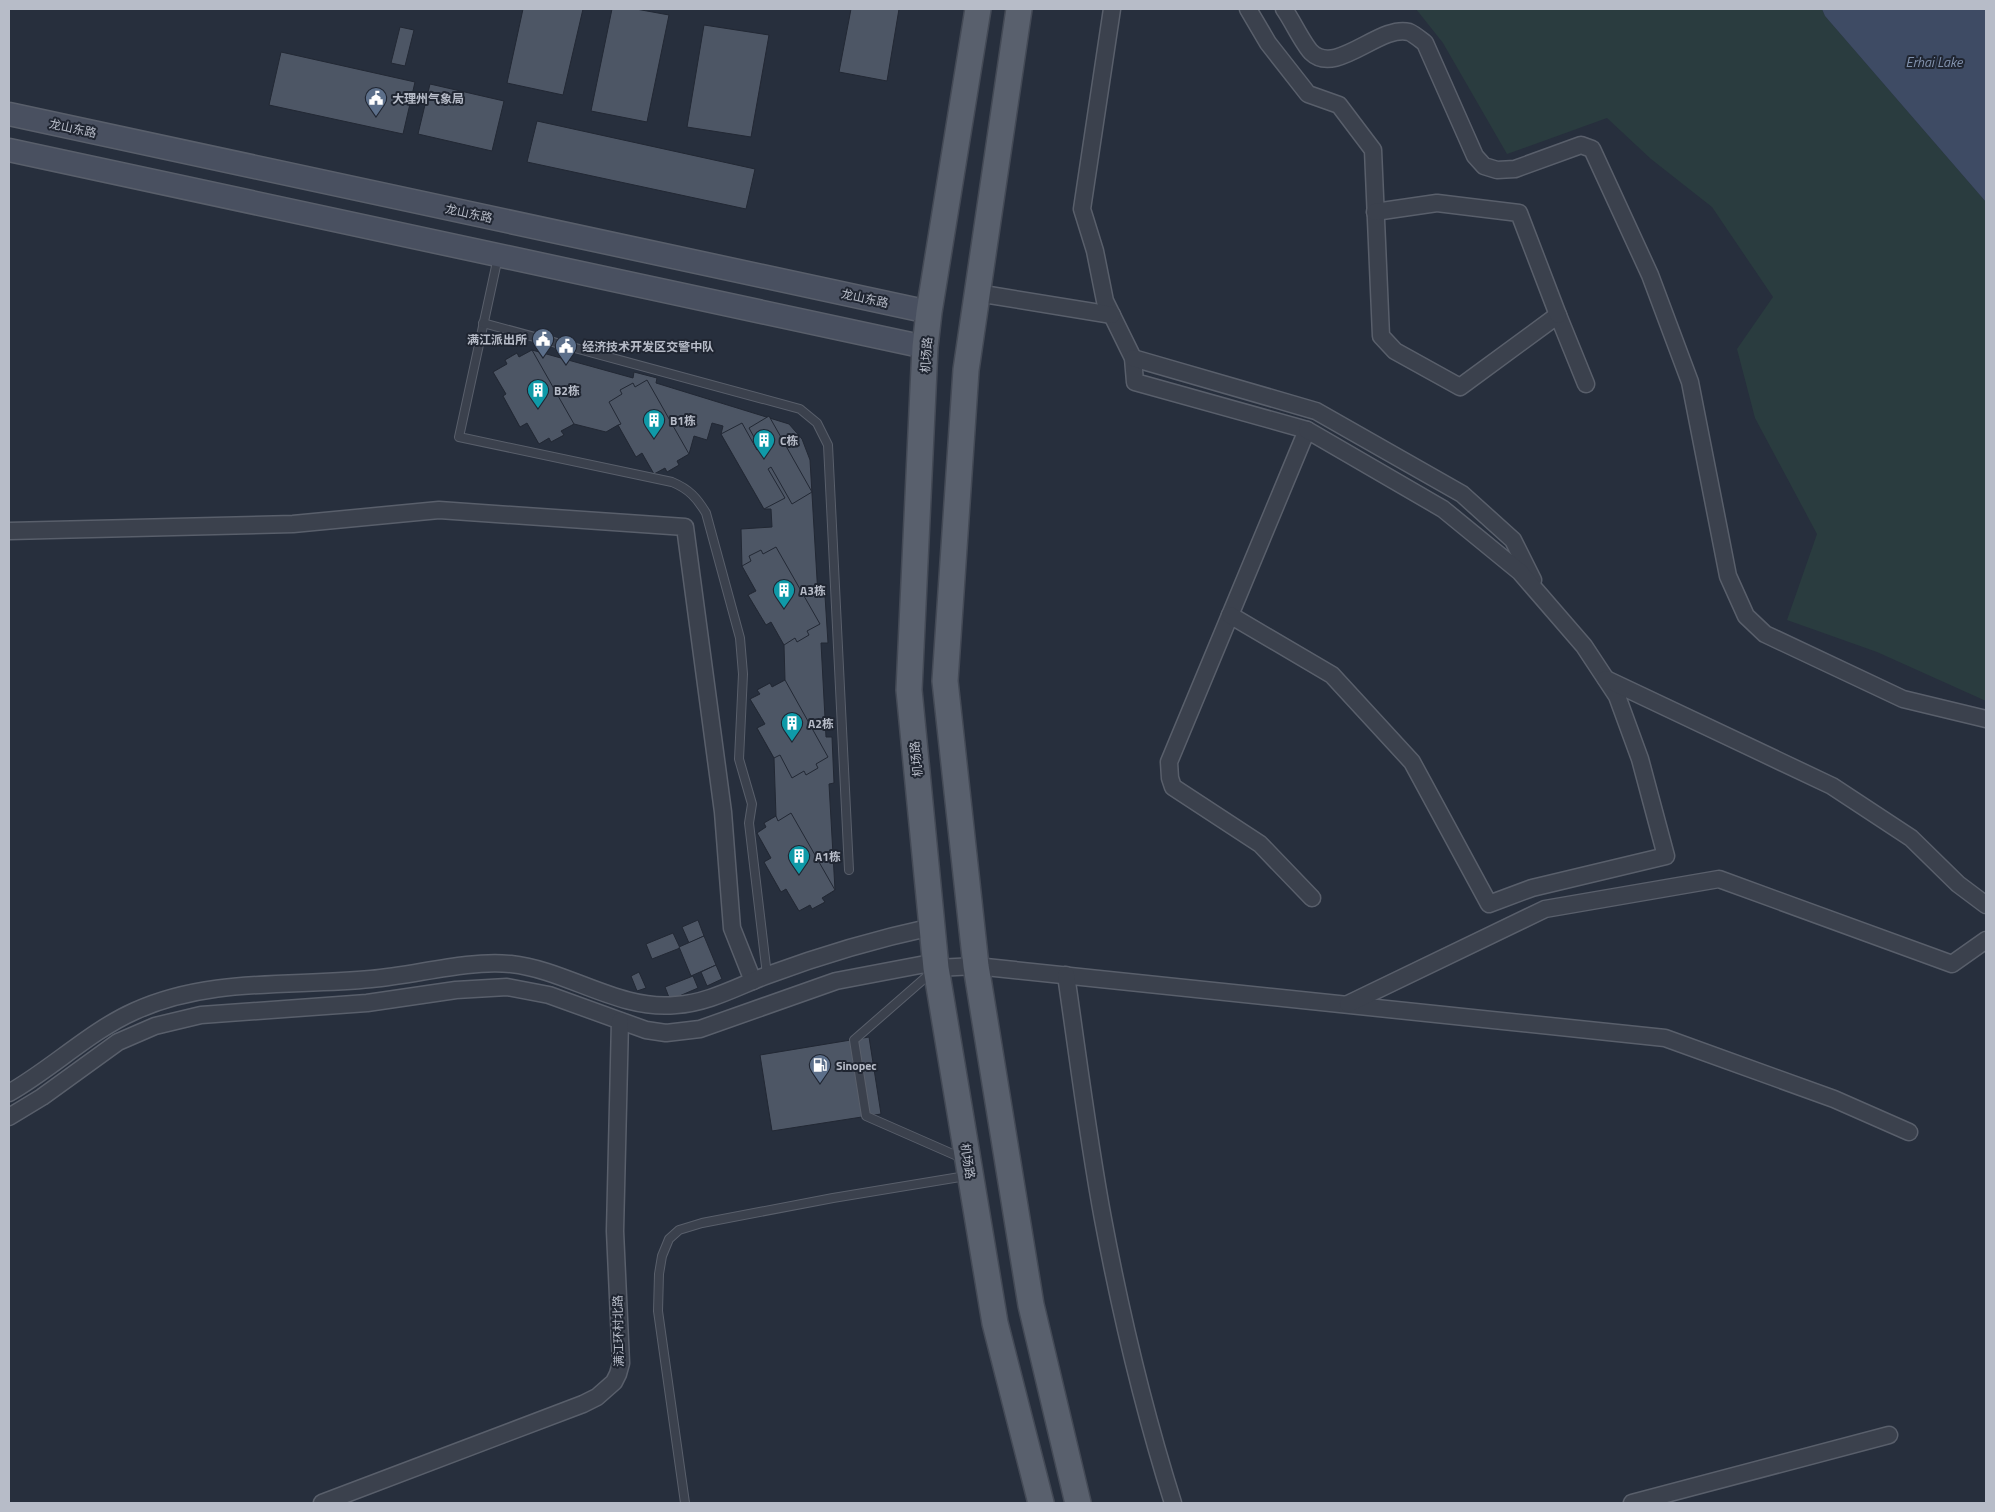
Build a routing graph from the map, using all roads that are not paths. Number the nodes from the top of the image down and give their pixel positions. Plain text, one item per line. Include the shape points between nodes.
1 (978, 9) edge
2 (1019, 9) edge
3 (1112, 9) edge
4 (1248, 9) edge
5 (1284, 9) edge
6 (9, 114) edge
7 (9, 150) edge
8 (1375, 212) junction
9 (498, 255) junction
10 (977, 294) junction
11 (859, 297) junction
12 (929, 312) junction
13 (1112, 315) junction
14 (1558, 315) junction
15 (483, 323) junction
16 (852, 331) junction
17 (926, 347) junction
18 (1133, 358) junction
19 (1586, 384) dead end
20 (1307, 430) junction
21 (9, 531) edge
22 (1542, 597) junction
23 (1230, 615) junction
24 (1606, 679) junction
25 (1986, 719) edge
26 (849, 870) dead end
27 (1312, 898) dead end
28 (1986, 905) edge
29 (932, 927) junction
30 (1986, 940) edge
31 (936, 965) junction
32 (976, 966) junction
33 (1066, 975) junction
34 (760, 978) junction
35 (1347, 1005) junction
36 (620, 1021) junction
37 (9, 1093) edge
38 (9, 1117) edge
39 (1909, 1132) dead end
40 (969, 1168) junction
41 (1889, 1435) dead end
42 (322, 1503) edge
43 (685, 1503) edge
44 (1041, 1503) edge
45 (1078, 1503) edge
46 (1173, 1503) edge
47 (1632, 1503) edge

1 - 12 main road, 机场路
2 - 10 main road
3 - 13 street via 1082,209 1105,301
4 - 8 street via 1268,43 1308,94 1340,105 1373,150
5 - 25 street via 1312,52 1324,58 1336,58 1392,34 1409,32 1425,43 1475,156 1484,166 1497,170 1515,169 1581,145 1592,149 1650,275 1690,382 1728,576 1746,616 1765,634 1904,699
6 - 11 main road, 龙山东路
7 - 9 main road
8 - 14 street via 1437,203 1519,213
8 - 14 street via 1381,336 1395,352 1460,388
9 - 15 lane
9 - 16 main road
10 - 13 street
10 - 32 main road via 966,370 945,681
11 - 12 main road, 龙山东路
11 - 16 main road
12 - 17 main road, 机场路
13 - 18 street
14 - 19 street
15 - 26 lane via 800,409 817,423 828,445
15 - 34 lane via 459,437 672,482 697,498 706,513 740,638 743,674 739,759 752,804 749,823
16 - 17 main road
17 - 29 main road, 机场路 via 909,690
18 - 20 street via 1136,382
18 - 22 street via 1316,412 1462,494 1513,540
20 - 22 street via 1443,509 1520,572
20 - 23 street
21 - 34 street via 293,524 439,510 685,527 723,812 732,928
22 - 24 street via 1584,646
23 - 24 street via 1332,675 1412,762 1489,904 1532,888 1666,856 1640,759 1617,696
23 - 27 street via 1169,762 1170,778 1173,787 1260,844
24 - 28 street via 1832,786 1911,838 1958,884
29 - 31 main road, 机场路
29 - 34 street via 851,946
30 - 35 street via 1952,964 1719,879 1545,910
31 - 32 street
31 - 36 street via 836,981 693,1030 659,1032
31 - 40 main road, 机场路
31 - 40 lane via 854,1040 866,1116
32 - 33 street
32 - 45 main road via 1031,1305
33 - 35 street
33 - 46 street via 1103,1218 1126,1328
34 - 37 street via 692,1003 664,1006 643,1004 534,969 501,964 454,966 369,980 217,988 177,996 124,1016
35 - 39 street via 1665,1038 1834,1099
36 - 38 street via 549,995 498,987 367,1003 201,1015 155,1026 118,1042 42,1098
36 - 42 street, 满江环村北路 via 615,1231 621,1352 618,1374 607,1389 583,1404
40 - 43 lane via 702,1223 686,1227 672,1236 660,1264 658,1311
40 - 44 main road, 机场路 via 995,1323
41 - 47 street

